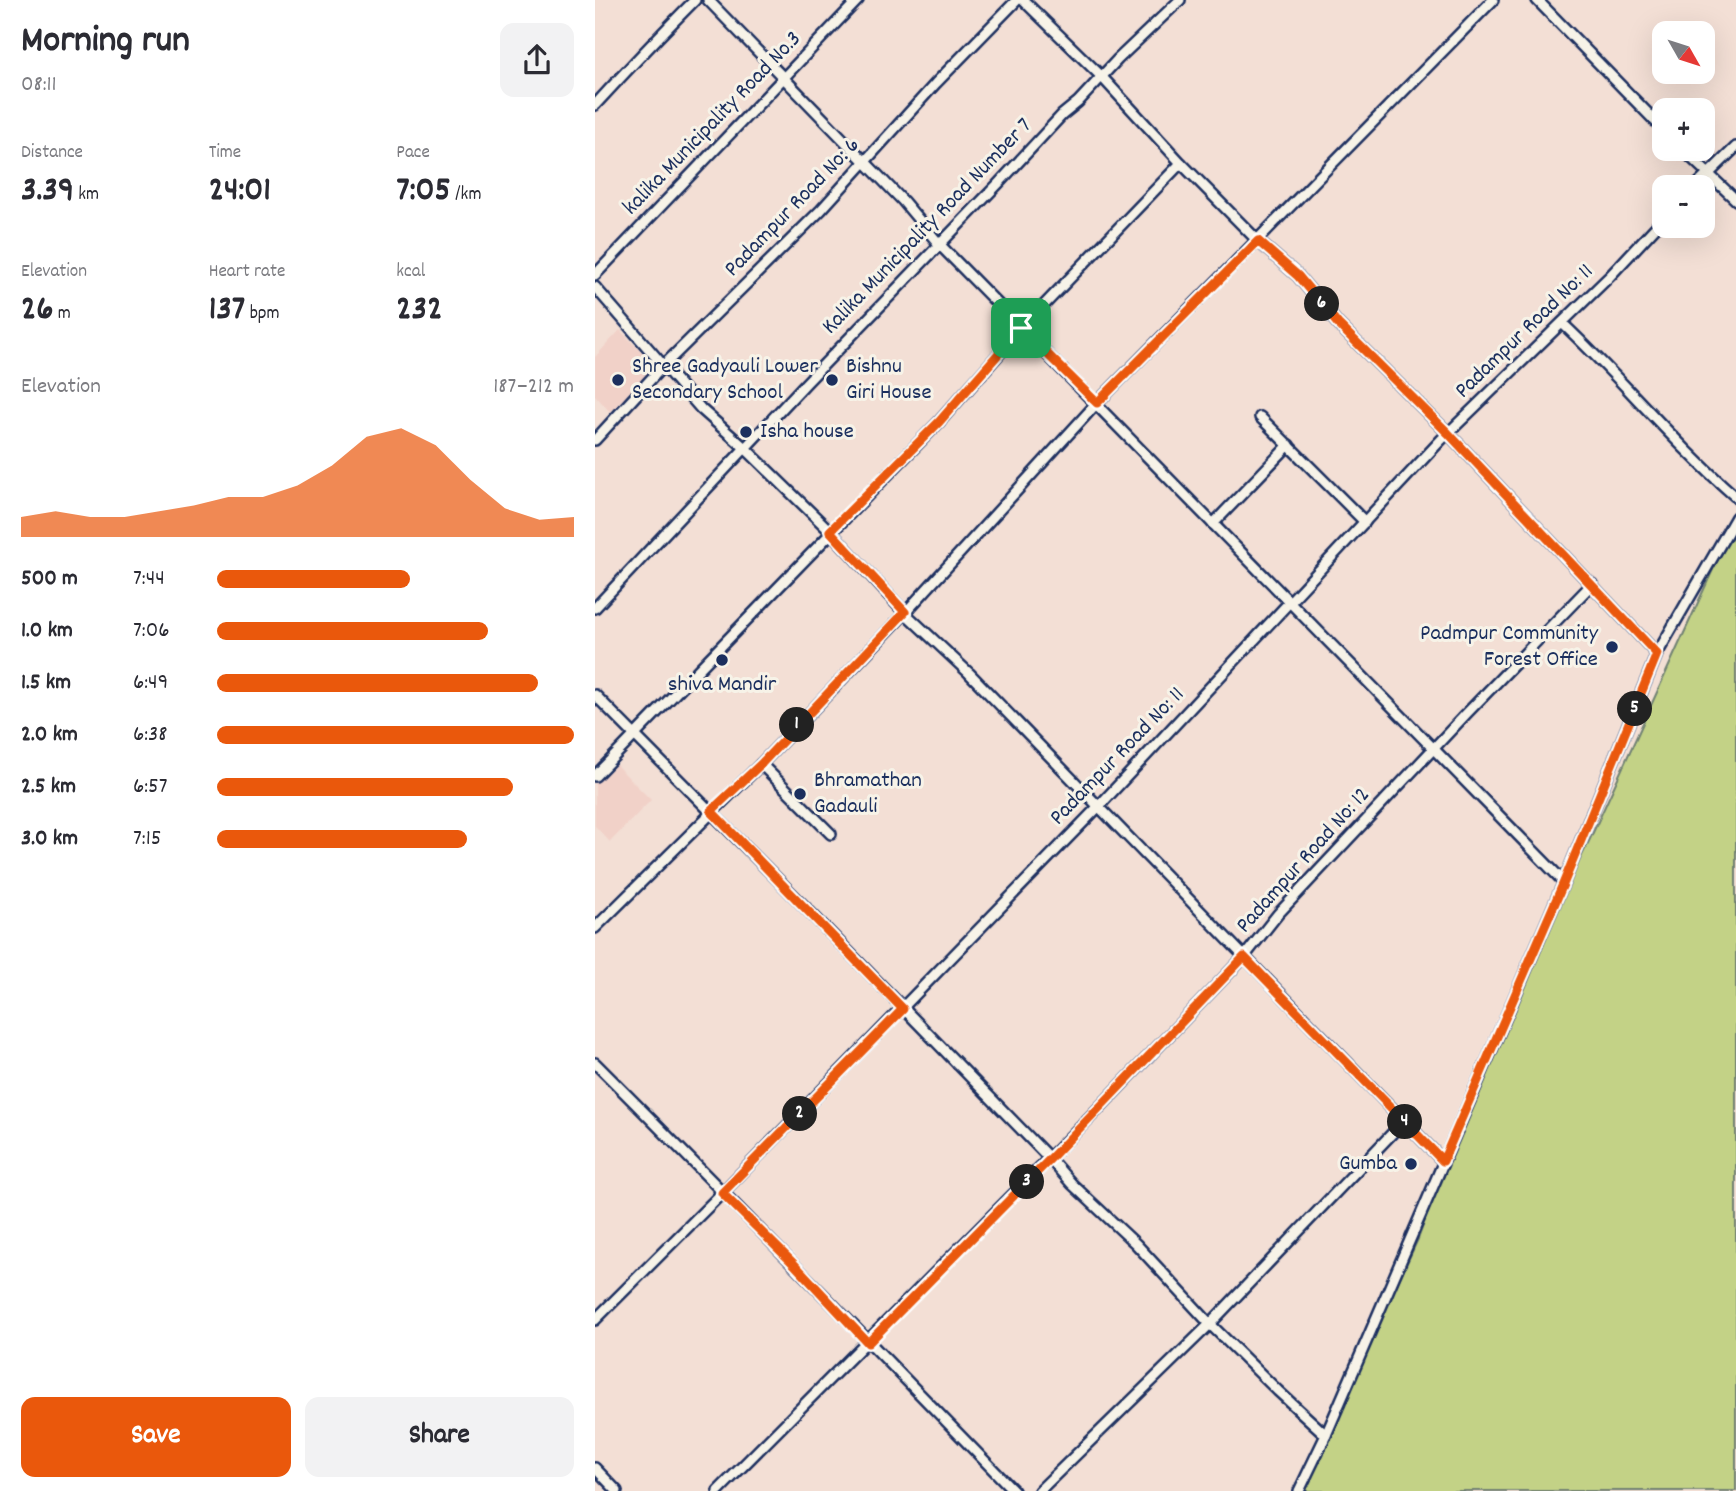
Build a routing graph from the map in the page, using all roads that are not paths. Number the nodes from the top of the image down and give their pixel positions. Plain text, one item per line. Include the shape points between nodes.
1 (695, 0) edge
2 (708, 0) edge
3 (859, 0) edge
4 (1017, 0) edge
5 (1023, 0) edge
6 (1180, 0) edge
7 (1493, 0) edge
8 (1537, 0) edge
9 (1101, 76) junction
10 (783, 79) junction
11 (595, 105) edge
12 (1652, 118) edge
13 (1736, 146) edge
14 (1694, 161) edge
15 (866, 163) junction
16 (1181, 163) junction
17 (1708, 175) joint
18 (1715, 181) edge
19 (1736, 200) edge
20 (1652, 231) edge
21 (1258, 241) junction
22 (939, 244) junction
23 (595, 275) edge
24 (595, 287) edge
25 (1562, 323) junction
26 (1021, 328) junction
27 (663, 366) junction
28 (1097, 403) junction
29 (1260, 417) dead end
30 (1448, 433) junction
31 (595, 440) edge
32 (1289, 445) junction
33 (745, 448) junction
34 (1736, 497) edge
35 (1736, 517) edge
36 (1365, 522) junction
37 (1213, 524) junction
38 (830, 531) junction
39 (1592, 584) junction
40 (1290, 602) junction
41 (595, 608) edge
42 (905, 612) junction
43 (1657, 654) junction
44 (595, 695) edge
45 (633, 736) junction
46 (1434, 750) junction
47 (761, 764) junction
48 (595, 776) edge
49 (1099, 807) junction
50 (711, 811) junction
51 (831, 834) dead end
52 (1564, 882) junction
53 (595, 928) edge
54 (1244, 957) junction
55 (903, 1009) junction
56 (595, 1063) edge
57 (1404, 1121) junction
58 (1050, 1159) junction
59 (1443, 1161) junction
60 (722, 1193) junction
61 (595, 1320) edge
62 (1210, 1324) junction
63 (868, 1343) junction
64 (1327, 1435) junction
65 (595, 1468) edge
66 (617, 1491) edge
67 (718, 1491) edge
68 (1014, 1491) edge
69 (1039, 1491) edge
70 (1299, 1491) edge

1 - 11 street
2 - 10 street
3 - 10 street, kalika Municipality Road No.3
4 - 15 street, Padampur Road No: 6
5 - 9 street
6 - 9 street, Kalika Municipality Road Number 7
7 - 21 street
8 - 12 street
9 - 16 street
9 - 22 street, Kalika Municipality Road Number 7
10 - 15 street
10 - 23 street, kalika Municipality Road No.3
13 - 17 street
14 - 17 street
15 - 22 street
15 - 27 street, Padampur Road No: 6
16 - 21 street
16 - 26 street
18 - 19 street
20 - 25 street, Padampur Road No: 11
21 - 28 street
21 - 30 street via 1298,276 1338,324
22 - 26 street
22 - 33 street, Kalika Municipality Road Number 7
24 - 27 street
25 - 30 street, Padampur Road No: 11
25 - 34 street
26 - 28 street
26 - 38 street via 939,422
27 - 31 street, Padampur Road No: 6
27 - 33 street via 701,409
28 - 37 street
28 - 42 street
29 - 32 street
30 - 36 street, Padampur Road No: 11
30 - 39 street
32 - 36 street
32 - 37 street
33 - 38 street
33 - 41 street, Kalika Municipality Road Number 7
35 - 43 street
36 - 40 street, Padampur Road No: 11
37 - 40 street
38 - 42 street
38 - 45 street
39 - 43 street
39 - 46 street, Padampur Road No: 12
40 - 46 street
40 - 49 street, Padampur Road No: 11
42 - 47 street
42 - 49 street
43 - 52 street
44 - 45 street
45 - 48 street
45 - 50 street
46 - 52 street
46 - 54 street, Padampur Road No: 12 via 1278,914
47 - 50 street
47 - 51 street
49 - 54 street
49 - 55 street, Padampur Road No: 11
50 - 53 street
50 - 55 street
52 - 59 street
54 - 57 street
54 - 58 street, Padampur Road No: 12
55 - 58 street
55 - 60 street, Padampur Road No: 11
56 - 60 street
57 - 59 street
57 - 62 street
58 - 62 street
58 - 63 street, Padampur Road No: 12
59 - 64 street
60 - 61 street, Padampur Road No: 11
60 - 63 street
62 - 64 street
62 - 69 street
63 - 67 street, Padampur Road No: 12
63 - 68 street
64 - 70 street
65 - 66 street

